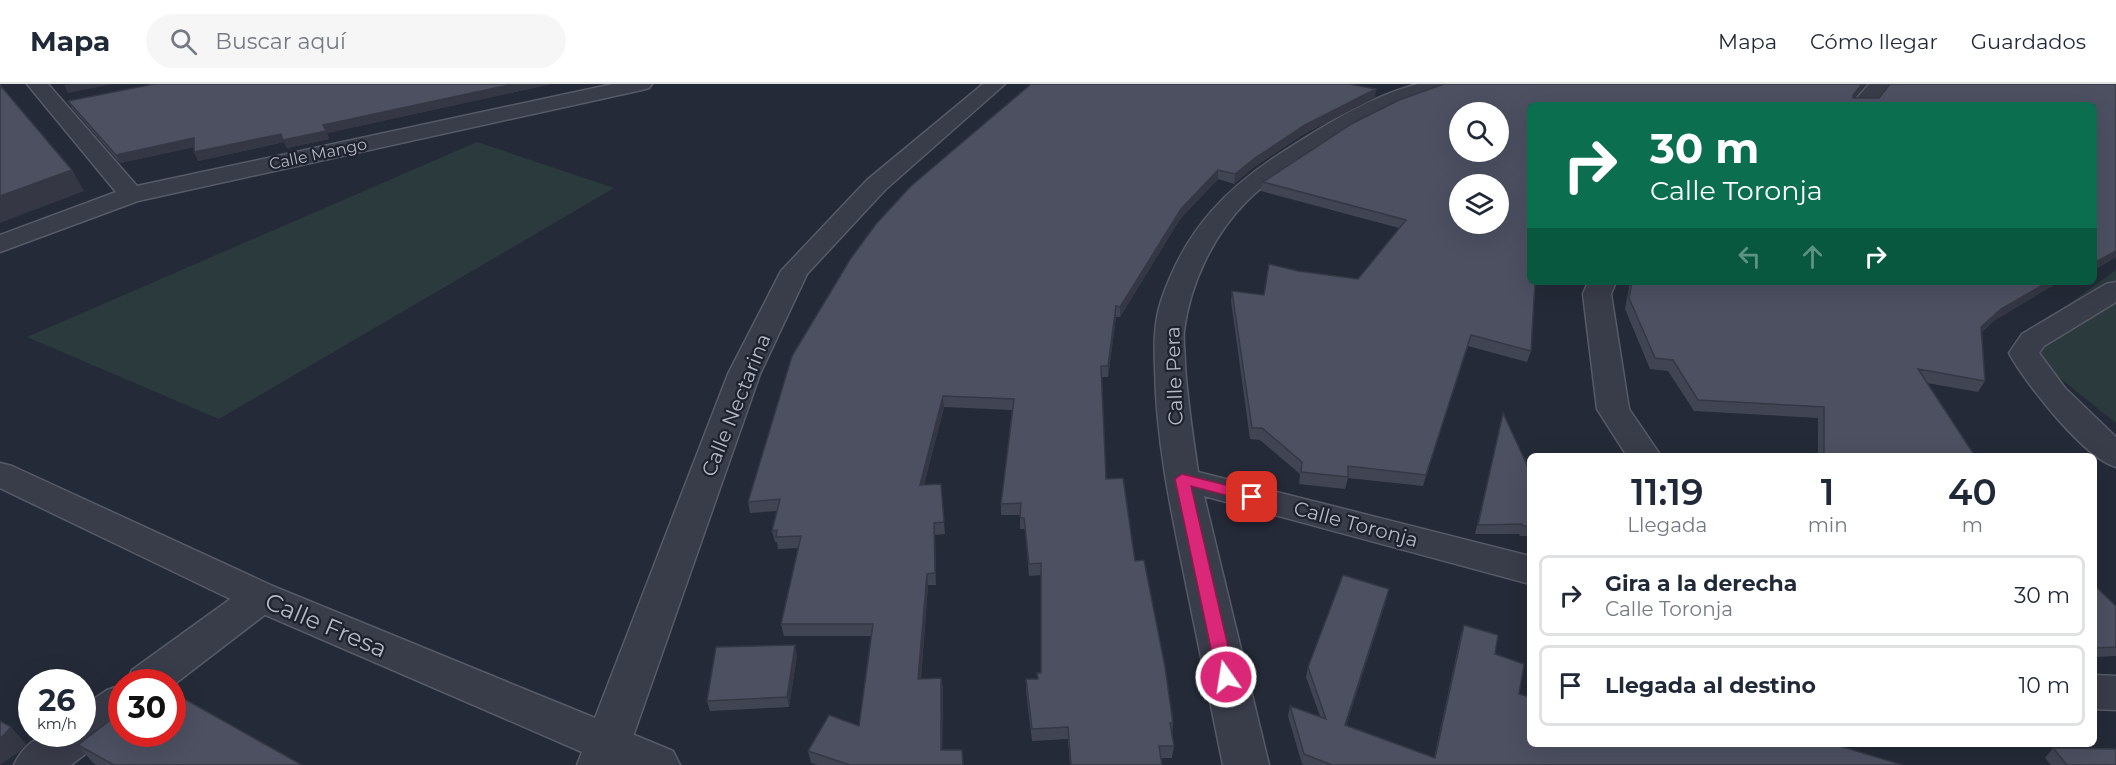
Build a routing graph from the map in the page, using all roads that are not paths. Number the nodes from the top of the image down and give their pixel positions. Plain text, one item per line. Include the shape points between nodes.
1 (37, 84) edge
2 (642, 84) edge
3 (995, 84) edge
4 (1441, 84) edge
5 (1880, 84) edge
6 (1374, 89) edge
7 (1404, 94) junction
8 (76, 99) edge
9 (1865, 102) edge
10 (53, 104) junction
11 (131, 195) junction
12 (0, 244) edge
13 (1601, 285) edge
14 (2116, 290) edge
15 (1642, 453) edge
16 (2116, 456) edge
17 (0, 474) edge
18 (1182, 479) junction
19 (1527, 569) edge
20 (261, 597) junction
21 (164, 669) edge
22 (2097, 692) edge
23 (2116, 693) edge
24 (61, 747) edge
25 (604, 754) edge
26 (37, 765) edge
27 (657, 765) edge
28 (1246, 765) edge

1 - 10 street
2 - 11 street, Calle Mango
3 - 25 street, Calle Nectarina via 876,185 795,271 744,374
4 - 7 street, Calle Pera
5 - 9 street
6 - 7 street
7 - 18 street, Calle Pera via 1344,122 1272,169 1238,196 1207,232 1185,275 1169,333 1170,396
8 - 10 street
10 - 11 street
11 - 12 street, Calle Mango
13 - 15 street via 1597,294 1613,409
14 - 16 street via 2033,340 2024,353 2033,372 2050,392
17 - 20 street, Calle Fresa
18 - 19 street, Calle Toronja
18 - 28 street, Calle Pera
20 - 21 street
20 - 25 street, Calle Fresa
22 - 23 street
24 - 26 street
25 - 27 street, Calle Fresa

